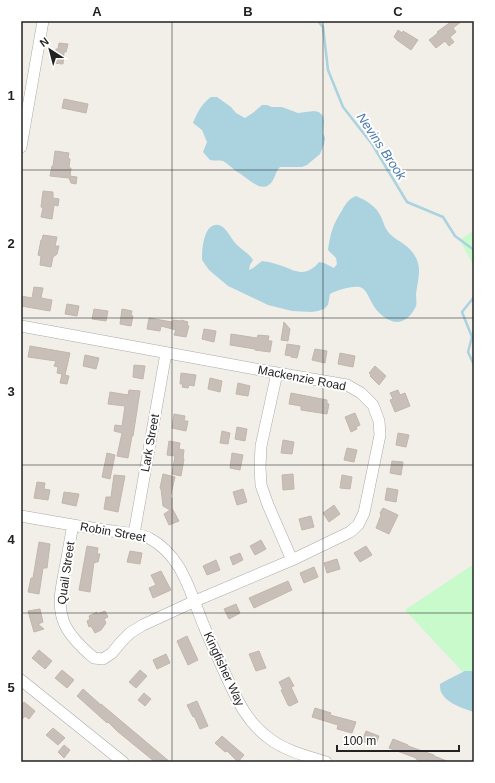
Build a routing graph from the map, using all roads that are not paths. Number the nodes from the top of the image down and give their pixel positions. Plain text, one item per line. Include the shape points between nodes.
1 (43, 21) edge
2 (25, 100) edge
3 (21, 147) edge
4 (21, 326) edge
5 (166, 353) junction
6 (277, 373) junction
7 (21, 516) edge
8 (73, 525) junction
9 (134, 534) junction
10 (292, 560) junction
11 (195, 601) junction
12 (94, 658) joint
13 (21, 680) edge
14 (123, 762) edge
15 (326, 762) edge

1 - 2 street
2 - 3 street
4 - 5 street, Mackenzie Road
5 - 6 street, Mackenzie Road
5 - 9 street, Lark Street
6 - 10 street via 261,446 261,485
6 - 10 street, Mackenzie Road via 347,385 361,393 373,405 379,421 380,435 364,513 358,524 350,532
7 - 8 street, Robin Street
8 - 9 street, Robin Street
8 - 12 street, Quail Street via 60,595 60,608 63,621 70,633
9 - 11 street, Robin Street via 148,537 167,550 182,571
10 - 11 street, Mackenzie Road
11 - 12 street, Mackenzie Road via 130,633 103,659
11 - 15 street, Kingfisher Way via 240,705 255,726 271,740 290,750
13 - 14 street

